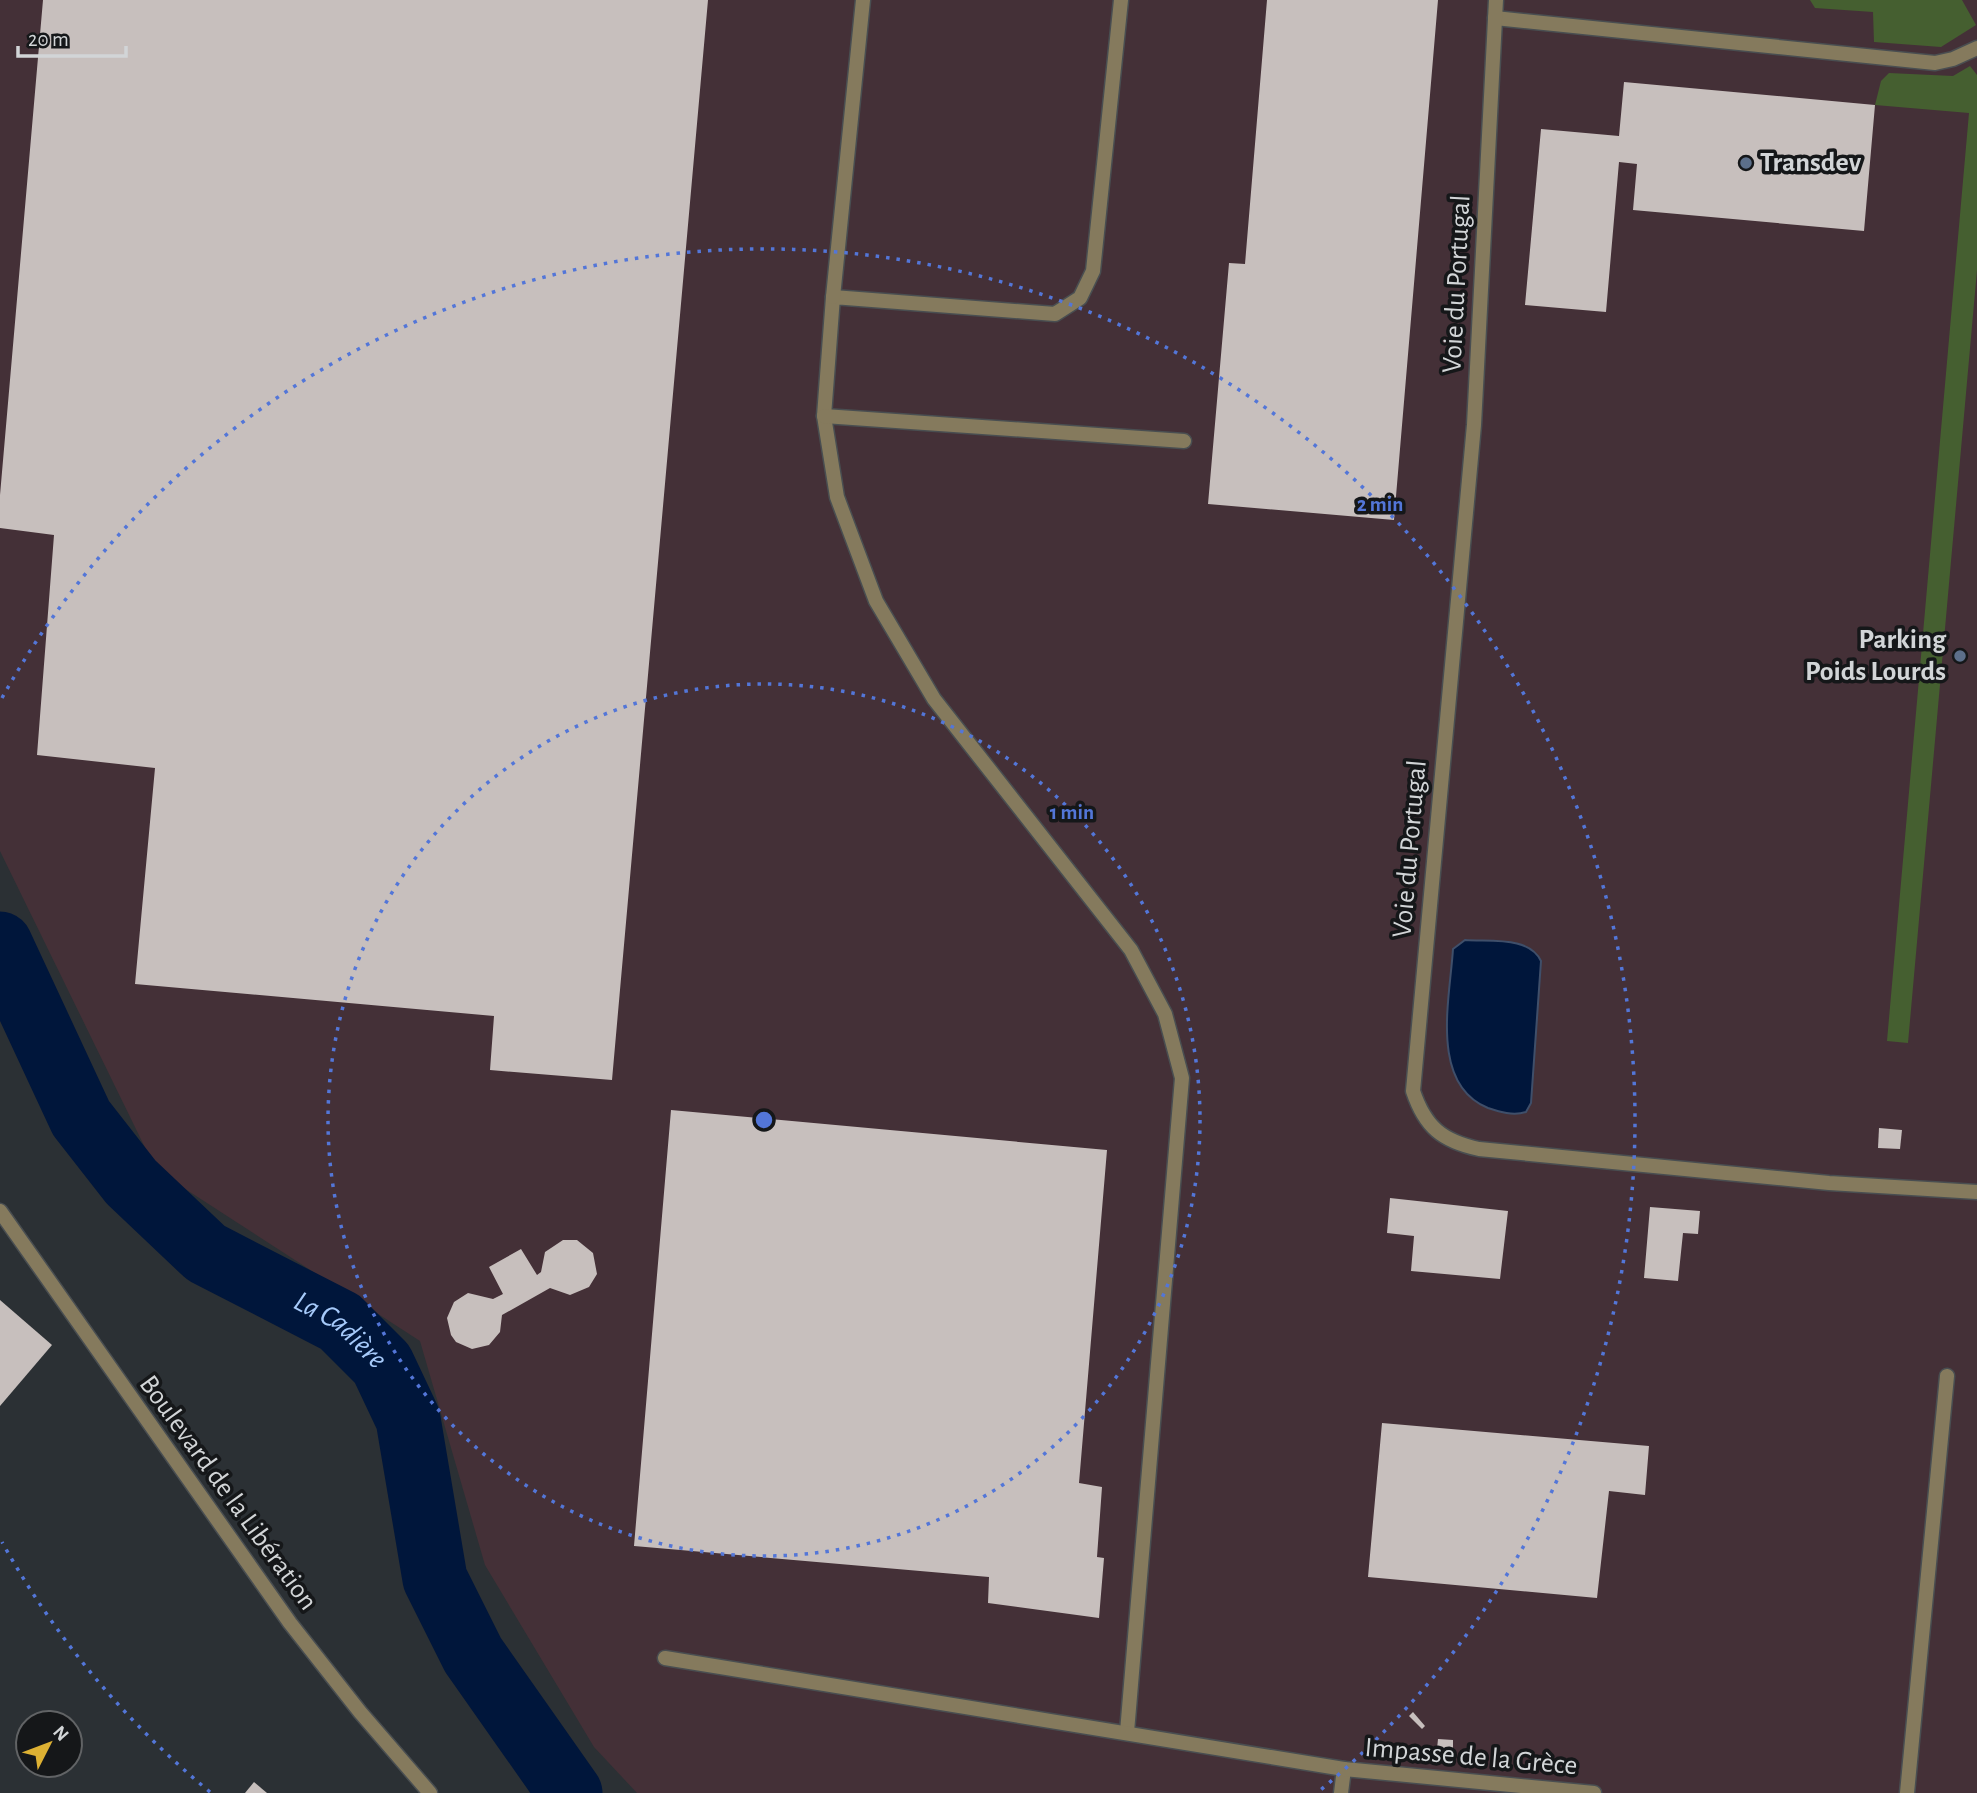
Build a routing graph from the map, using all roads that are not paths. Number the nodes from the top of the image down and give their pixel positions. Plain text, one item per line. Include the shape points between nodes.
1 (863, 0) edge
2 (1121, 0) edge
3 (1496, 0) edge
4 (1495, 18) junction
5 (1977, 48) edge
6 (834, 297) junction
7 (824, 416) junction
8 (1184, 441) dead end
9 (1977, 1192) edge
10 (0, 1211) edge
11 (1947, 1376) dead end
12 (664, 1658) dead end
13 (1127, 1732) junction
14 (1344, 1769) junction
15 (430, 1793) edge
16 (1340, 1793) edge
17 (1594, 1793) edge
18 (1907, 1793) edge

1 - 6 street
2 - 6 street via 1093,271 1080,298 1055,314
3 - 4 street, Voie du Portugal
4 - 5 street via 1935,63
4 - 9 street, Voie du Portugal via 1474,425 1413,1091 1421,1113 1456,1144 1479,1149 1829,1183
6 - 7 street
7 - 8 street
7 - 13 street via 836,497 876,601 934,699 1131,950 1165,1014 1182,1078
10 - 15 street, Boulevard de la Libération via 290,1623
11 - 18 street
12 - 13 street, Impasse de la Grèce
13 - 14 street, Impasse de la Grèce
14 - 16 street
14 - 17 street, Impasse de la Grèce

